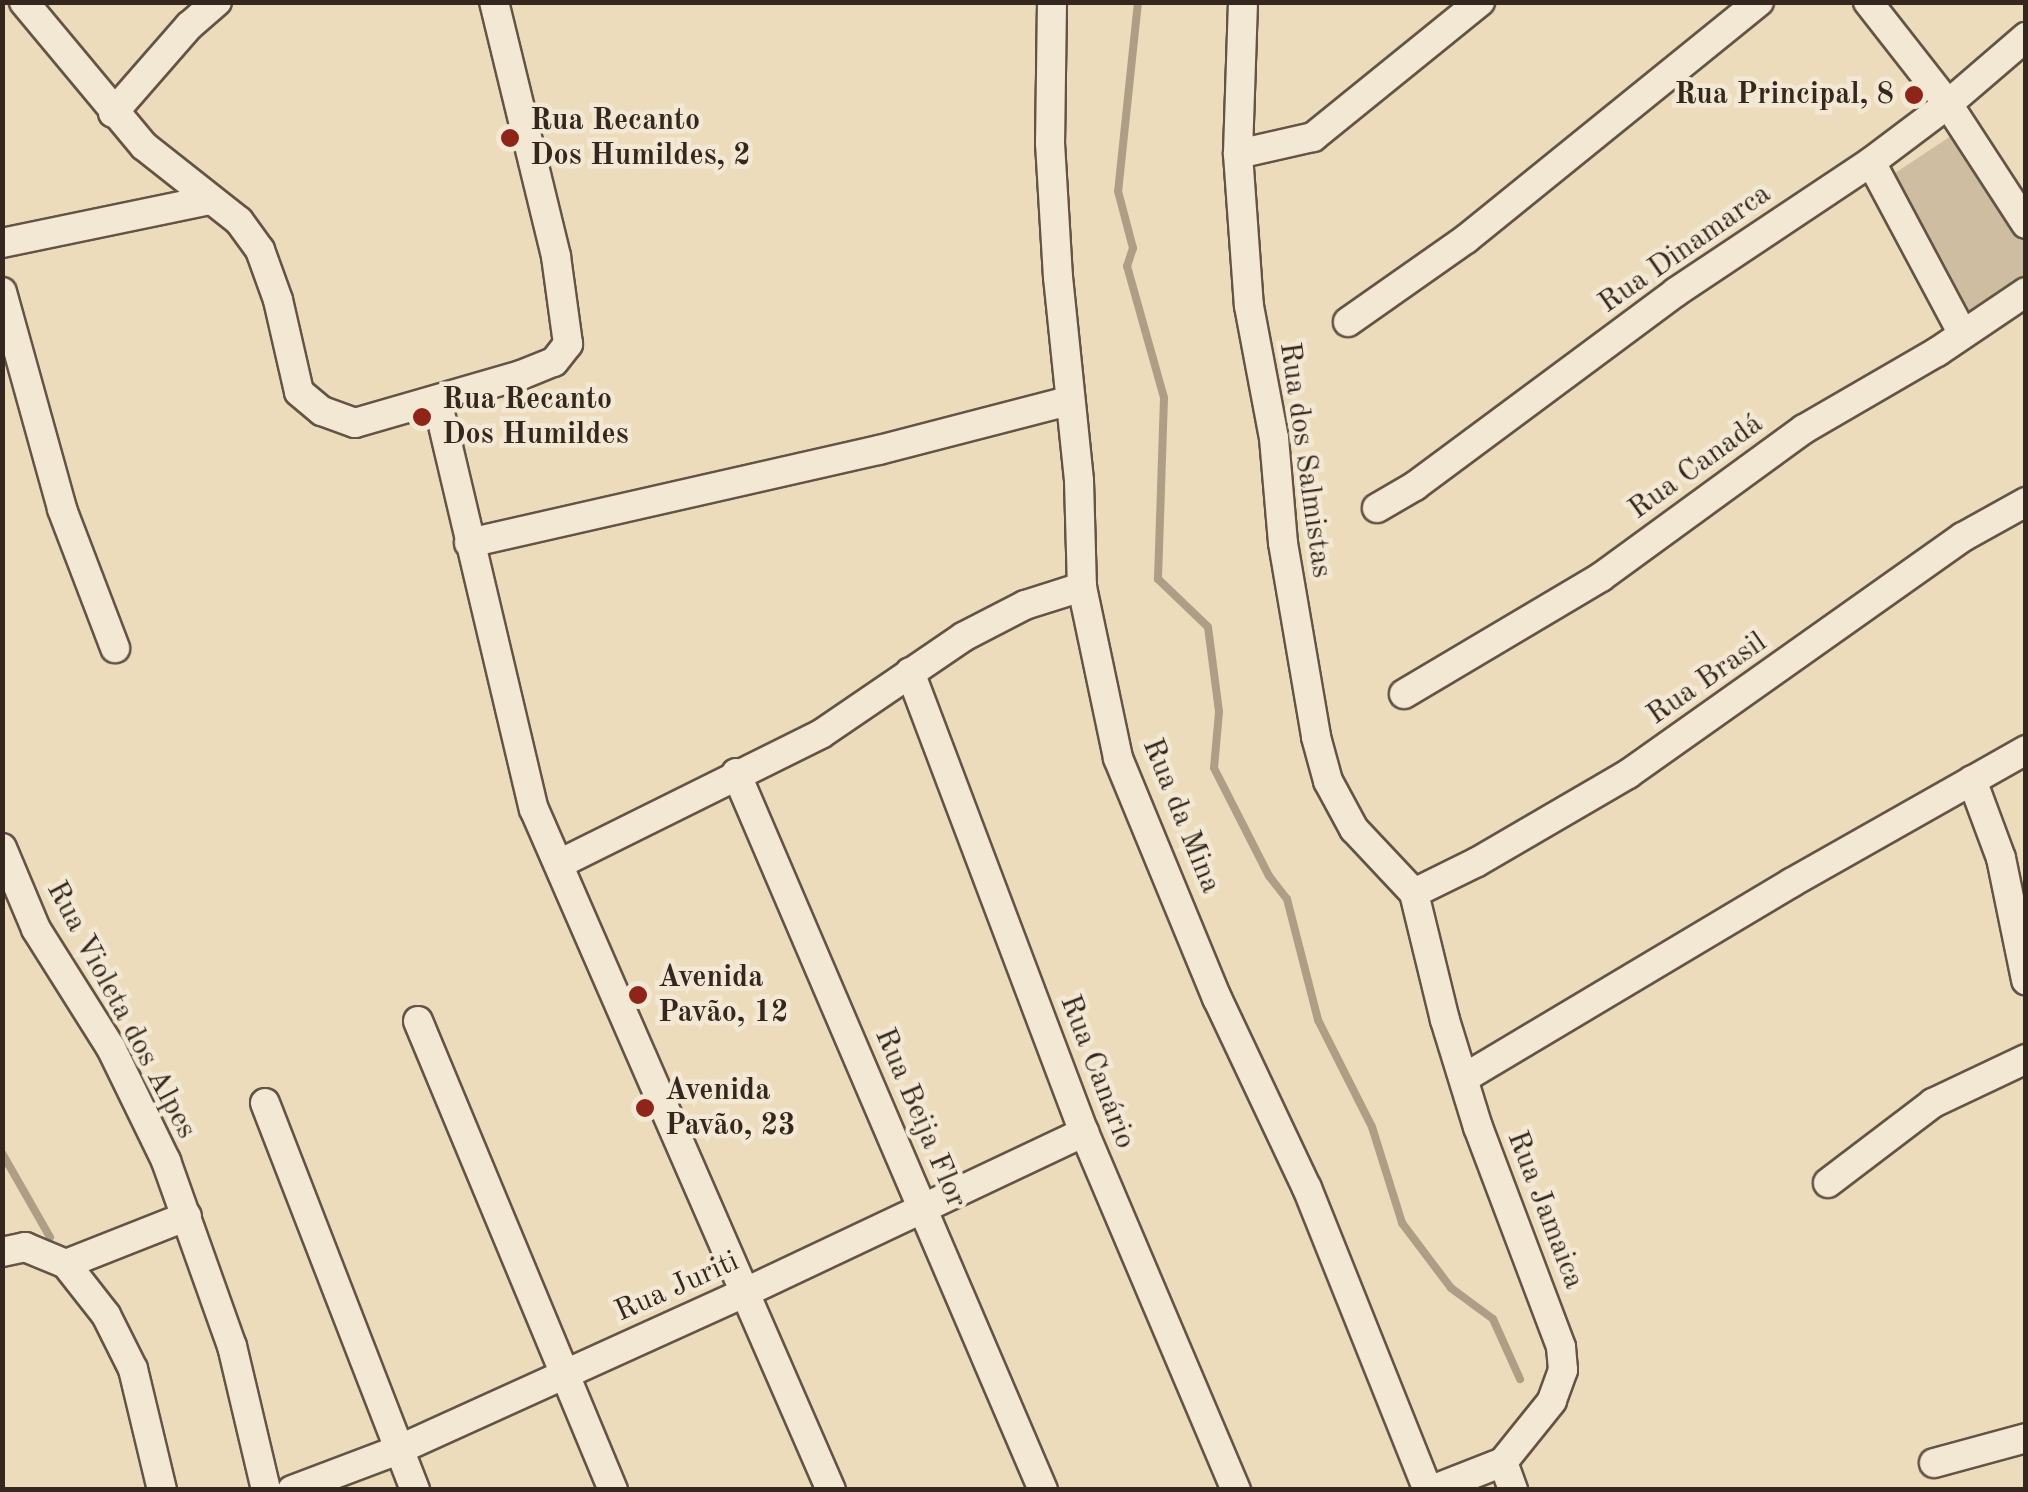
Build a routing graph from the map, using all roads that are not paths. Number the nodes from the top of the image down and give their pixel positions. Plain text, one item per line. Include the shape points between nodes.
1 (24, 2) edge
2 (217, 2) edge
3 (494, 2) edge
4 (1052, 2) edge
5 (1243, 2) edge
6 (1480, 2) edge
7 (1759, 2) edge
8 (1868, 2) edge
9 (2026, 37) edge
10 (1948, 104) junction
11 (113, 113) junction
12 (1238, 154) junction
13 (1871, 162) junction
14 (210, 200) junction
15 (2026, 224) edge
16 (2, 243) edge
17 (2, 292) edge
18 (2026, 292) edge
19 (1348, 322) dead end
20 (1963, 334) junction
21 (437, 400) junction
22 (1069, 401) junction
23 (2026, 502) edge
24 (1377, 508) dead end
25 (469, 544) junction
26 (1082, 587) junction
27 (115, 648) dead end
28 (910, 672) junction
29 (1404, 694) dead end
30 (2026, 750) edge
31 (736, 773) junction
32 (1972, 780) junction
33 (2, 848) edge
34 (559, 864) junction
35 (1414, 893) junction
36 (2026, 980) edge
37 (418, 1021) dead end
38 (2026, 1059) edge
39 (1464, 1078) junction
40 (265, 1102) dead end
41 (1084, 1132) junction
42 (1828, 1183) dead end
43 (923, 1210) junction
44 (186, 1216) junction
45 (2, 1252) edge
46 (66, 1264) junction
47 (748, 1292) junction
48 (564, 1374) junction
49 (2026, 1438) edge
50 (398, 1450) junction
51 (1503, 1462) junction
52 (1934, 1464) dead end
53 (162, 1490) edge
54 (266, 1490) edge
55 (292, 1490) edge
56 (414, 1490) edge
57 (613, 1490) edge
58 (831, 1490) edge
59 (1042, 1490) edge
60 (1236, 1490) edge
61 (1430, 1490) edge
62 (1513, 1490) edge

1 - 11 street
2 - 11 street
3 - 21 street via 556,256 568,344 554,362
4 - 22 street, Rua da Mina via 1048,110
5 - 12 street, Rua dos Salmistas
6 - 12 street via 1314,137
7 - 19 street via 1478,229
8 - 10 street
9 - 10 street, Rua Dinamarca
10 - 13 street, Rua Dinamarca
10 - 15 street
11 - 14 street
12 - 35 street, Rua dos Salmistas via 1249,306 1316,738 1328,780 1354,828
13 - 20 street
13 - 24 street, Rua Dinamarca via 1676,292
14 - 16 street
14 - 21 street via 239,221 260,250 293,379 307,402 355,423
17 - 27 street via 62,509
18 - 20 street, Rua Canadá
20 - 29 street, Rua Canadá via 1804,429 1601,576
21 - 25 street
22 - 25 street
22 - 26 street, Rua da Mina
23 - 35 street, Rua Brasil via 1963,537 1628,774
25 - 34 street via 530,797
26 - 28 street via 1025,606
26 - 61 street, Rua da Mina via 1132,798 1296,1162
28 - 31 street via 821,734
28 - 41 street, Rua Canário
30 - 32 street
31 - 34 street
31 - 43 street, Rua Beija Flor
32 - 36 street via 2001,858
32 - 39 street
33 - 44 street, Rua Violeta dos Alpes via 49,954 88,1008 140,1103
34 - 47 street
35 - 39 street, Rua Jamaica
37 - 48 street
38 - 42 street via 1933,1103
39 - 51 street, Rua Jamaica via 1561,1348 1563,1370 1552,1400
40 - 50 street
41 - 43 street, Rua Juriti
41 - 60 street, Rua Canário
43 - 47 street, Rua Juriti
43 - 59 street, Rua Beija Flor
44 - 46 street
44 - 54 street, Rua Violeta dos Alpes via 232,1346
45 - 46 street via 24,1247
46 - 53 street via 106,1315 133,1370
47 - 48 street, Rua Juriti
47 - 58 street
48 - 50 street, Rua Juriti
48 - 57 street
49 - 52 street
50 - 55 street, Rua Juriti
50 - 56 street
51 - 61 street
51 - 62 street

